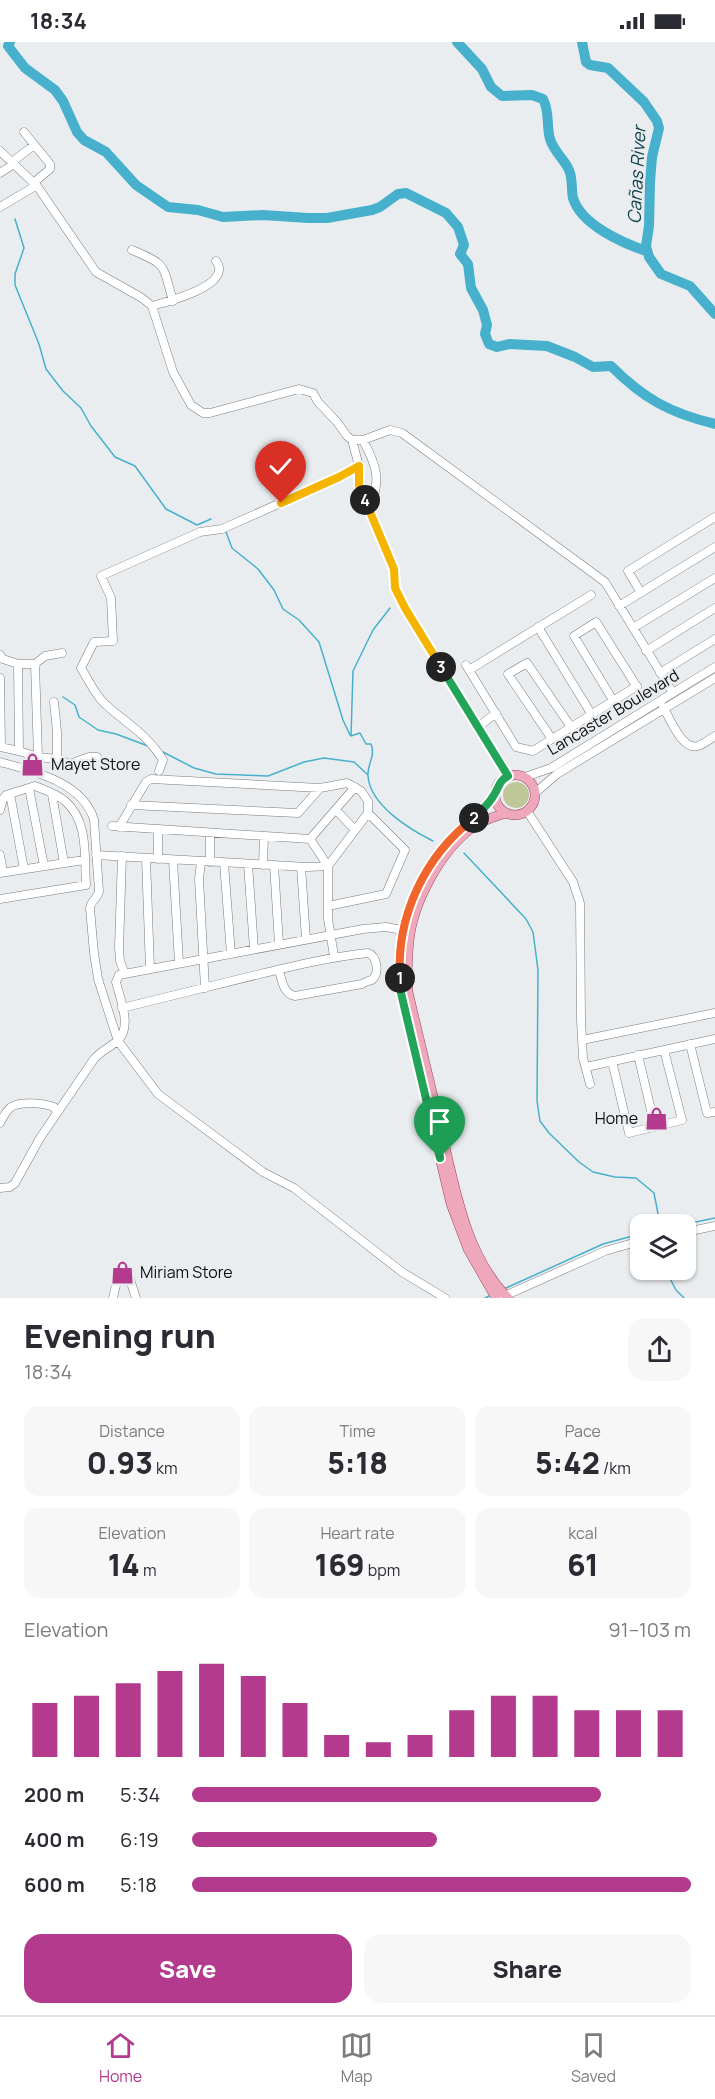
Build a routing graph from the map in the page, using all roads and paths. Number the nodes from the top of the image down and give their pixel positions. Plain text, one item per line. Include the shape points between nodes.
1 (24, 132) dead end
2 (34, 145) junction
3 (0, 151) edge
4 (13, 163) junction
5 (0, 173) edge
6 (38, 179) dead end
7 (32, 188) dead end
8 (0, 207) edge
9 (132, 250) dead end
10 (216, 261) dead end
11 (173, 301) junction
12 (152, 306) junction
13 (352, 440) junction
14 (363, 440) junction
15 (359, 466) junction
16 (369, 511) junction
17 (715, 517) edge
18 (715, 547) edge
19 (715, 578) edge
20 (641, 593) junction
21 (591, 595) dead end
22 (619, 606) junction
23 (715, 608) edge
24 (538, 627) junction
25 (633, 628) junction
26 (715, 639) edge
27 (646, 651) junction
28 (62, 652) dead end
29 (0, 655) edge
30 (18, 664) junction
31 (35, 664) junction
32 (660, 673) junction
33 (714, 675) edge
34 (0, 678) edge
35 (673, 693) junction
36 (660, 701) junction
37 (54, 702) dead end
38 (614, 702) junction
39 (0, 708) edge
40 (665, 709) junction
41 (496, 713) junction
42 (592, 715) junction
43 (478, 727) junction
44 (572, 728) junction
45 (715, 736) edge
46 (552, 739) junction
47 (0, 747) edge
48 (19, 751) junction
49 (38, 757) junction
50 (97, 757) dead end
51 (57, 759) junction
52 (0, 762) edge
53 (159, 771) dead end
54 (508, 776) junction
55 (525, 777) junction
56 (29, 788) junction
57 (320, 788) junction
58 (355, 788) junction
59 (535, 793) junction
60 (10, 794) junction
61 (52, 794) junction
62 (495, 794) junction
63 (131, 805) junction
64 (0, 810) edge
65 (336, 810) junction
66 (527, 811) junction
67 (368, 813) junction
68 (507, 813) junction
69 (158, 829) junction
70 (356, 830) junction
71 (210, 833) junction
72 (264, 837) junction
73 (310, 839) junction
74 (0, 855) edge
75 (96, 855) junction
76 (122, 856) junction
77 (146, 858) junction
78 (158, 859) junction
79 (84, 860) junction
80 (172, 860) junction
81 (206, 862) junction
82 (64, 863) junction
83 (224, 863) junction
84 (248, 864) junction
85 (263, 865) junction
86 (44, 866) junction
87 (274, 866) junction
88 (328, 866) junction
89 (301, 867) junction
90 (24, 869) junction
91 (2, 873) edge
92 (0, 899) edge
93 (328, 906) junction
94 (407, 931) junction
95 (331, 935) junction
96 (306, 939) junction
97 (279, 944) junction
98 (254, 949) junction
99 (231, 954) junction
100 (334, 956) junction
101 (204, 959) junction
102 (179, 963) junction
103 (150, 969) junction
104 (279, 970) junction
105 (125, 974) junction
106 (205, 988) junction
107 (122, 1008) junction
108 (715, 1013) edge
109 (715, 1039) edge
110 (582, 1040) junction
111 (118, 1041) junction
112 (690, 1044) junction
113 (664, 1050) junction
114 (638, 1055) junction
115 (612, 1061) junction
116 (586, 1067) junction
117 (590, 1084) dead end
118 (715, 1112) edge
119 (57, 1113) junction
120 (0, 1123) edge
121 (655, 1126) junction
122 (0, 1188) edge
123 (715, 1226) edge
124 (696, 1230) edge
125 (630, 1244) edge
126 (502, 1297) edge
127 (113, 1298) edge
128 (136, 1298) edge
129 (445, 1298) edge

1 - 2 street
2 - 4 street
2 - 6 street via 51,167
3 - 4 street
4 - 5 street
4 - 12 street via 37,186 96,272
7 - 8 street
9 - 11 street via 163,267
10 - 11 street via 218,275 197,292
11 - 12 street
12 - 13 street via 173,372 190,405 210,413 299,389 313,393
13 - 14 street
13 - 15 street
14 - 16 street via 378,474
14 - 22 street via 390,430 402,433 605,582
15 - 16 street via 359,485
15 - 53 street via 222,529 200,532 101,576 111,598 113,641 94,642 81,668 102,703 149,740 163,760
16 - 43 street via 394,569 395,588 405,608
17 - 20 street via 628,571
18 - 20 street
19 - 25 street
20 - 22 street
21 - 24 street
22 - 25 street
23 - 27 street
24 - 41 street via 467,667
24 - 42 street
25 - 27 street
26 - 32 street
27 - 32 street
28 - 31 street via 45,656
29 - 30 street
30 - 31 street
30 - 48 street
31 - 49 street
32 - 35 street
33 - 35 street, Lancaster Boulevard
33 - 40 street, Lancaster Boulevard
34 - 39 street
35 - 36 street, Lancaster Boulevard
36 - 40 street
36 - 55 street, Lancaster Boulevard via 551,768
37 - 51 street
38 - 38 street via 637,687 596,622 574,636
38 - 42 street
39 - 47 street
40 - 45 street via 684,743 698,746
40 - 59 street, Lancaster Boulevard via 557,774
41 - 43 street
41 - 46 street via 516,747 533,751
42 - 44 street
43 - 54 street
44 - 46 street
44 - 46 street via 527,663 508,674
47 - 48 street
48 - 49 street
49 - 51 street
50 - 51 street via 70,764
52 - 75 street via 58,782 84,801 94,820
54 - 55 main road
54 - 62 main road via 499,783
55 - 59 main road
56 - 60 street
56 - 61 street via 35,786
56 - 86 street
57 - 58 street via 347,783
57 - 63 street via 298,813
57 - 63 street via 151,779
58 - 65 street
58 - 67 street via 368,801
59 - 66 main road
60 - 64 street via 3,799
60 - 90 street
61 - 79 street via 76,813 84,829
61 - 82 street
62 - 68 main road via 498,805
62 - 94 main road via 429,865 417,888
63 - 69 street via 115,826
65 - 70 street
65 - 73 street
66 - 68 main road
66 - 110 street via 573,882 580,903
67 - 70 street
67 - 93 street via 405,850 387,894
68 - 94 main road via 473,827 457,842 424,891
69 - 71 street
69 - 78 street
70 - 88 street
71 - 72 street
71 - 81 street
72 - 73 street
72 - 85 street
73 - 88 street
74 - 91 street
75 - 76 street
75 - 111 street via 98,894 90,909 94,953
76 - 77 street
76 - 105 street via 119,948
77 - 78 street
77 - 103 street
78 - 80 street
79 - 82 street
79 - 92 street via 86,885
80 - 81 street
80 - 102 street
81 - 83 street
81 - 101 street via 200,879
82 - 86 street
83 - 84 street
83 - 99 street
84 - 85 street
84 - 98 street
85 - 87 street
86 - 90 street
87 - 89 street
87 - 97 street
88 - 89 street
88 - 93 street
89 - 96 street
90 - 91 street
93 - 95 street
94 - 95 street via 363,928
94 - 126 main road via 408,992 458,1202 475,1247
95 - 96 street
95 - 100 street
96 - 97 street
97 - 98 street
98 - 99 street
99 - 101 street
100 - 104 street
100 - 104 street via 373,954 376,974 362,984 295,996 286,991
101 - 102 street
101 - 106 street
102 - 103 street
103 - 105 street
104 - 106 street
105 - 107 street via 119,975 116,982
106 - 107 street
107 - 111 street via 125,1026
108 - 110 street
109 - 112 street
110 - 116 street
111 - 119 street via 94,1059
111 - 129 street via 158,1094 262,1172 294,1188 402,1272
112 - 113 street
112 - 118 street via 707,1113
113 - 114 street
113 - 121 street via 682,1120
114 - 115 street
114 - 121 street
115 - 116 street
115 - 121 street via 629,1133
116 - 117 street
119 - 120 street via 47,1104 16,1105
119 - 122 street via 15,1184
123 - 124 street
125 - 126 street
127 - 128 street via 119,1272 125,1269

